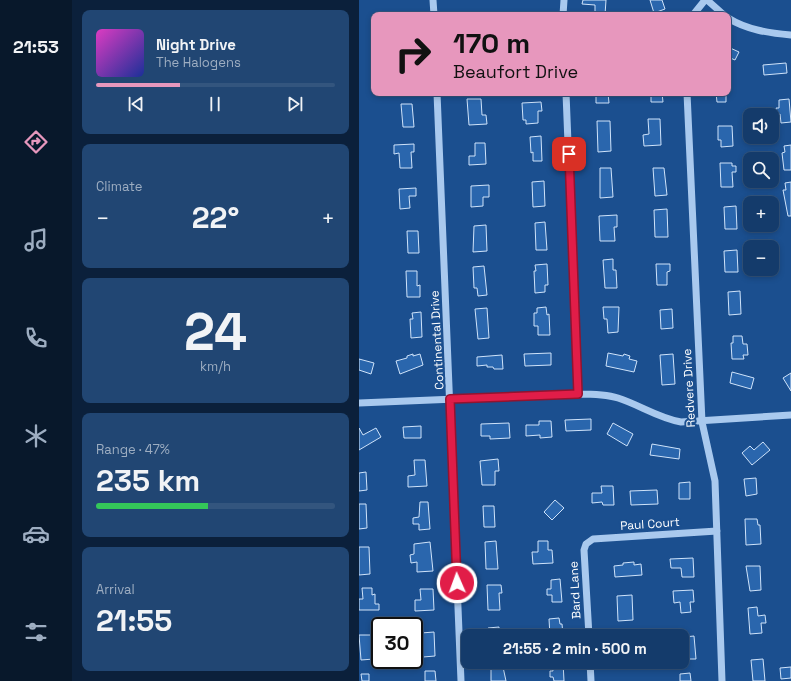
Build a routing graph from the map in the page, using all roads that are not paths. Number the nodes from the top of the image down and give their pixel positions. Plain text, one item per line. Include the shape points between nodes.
1 (433, 0) edge
2 (564, 0) edge
3 (706, 0) edge
4 (434, 12) edge
5 (563, 12) edge
6 (696, 12) edge
7 (720, 12) edge
8 (731, 20) edge
9 (791, 35) edge
10 (437, 96) edge
11 (566, 96) edge
12 (687, 96) edge
13 (578, 394) junction
14 (450, 399) junction
15 (359, 403) edge
16 (791, 415) edge
17 (702, 422) junction
18 (717, 531) junction
19 (586, 544) joint
20 (589, 629) edge
21 (590, 669) edge
22 (461, 681) edge
23 (591, 681) edge
24 (722, 681) edge

1 - 4 street
2 - 5 street
3 - 6 street
3 - 7 street
8 - 9 street via 753,29
10 - 14 street, Continental Drive
11 - 13 street
12 - 17 street, Redvere Drive
13 - 14 street
13 - 17 street via 618,398 666,419
14 - 15 street
14 - 22 street, Continental Drive
16 - 17 street
17 - 18 street, Redvere Drive via 715,481
18 - 19 street, Paul Court via 593,539
18 - 24 street, Redvere Drive
19 - 20 street, Bard Lane
21 - 23 street

